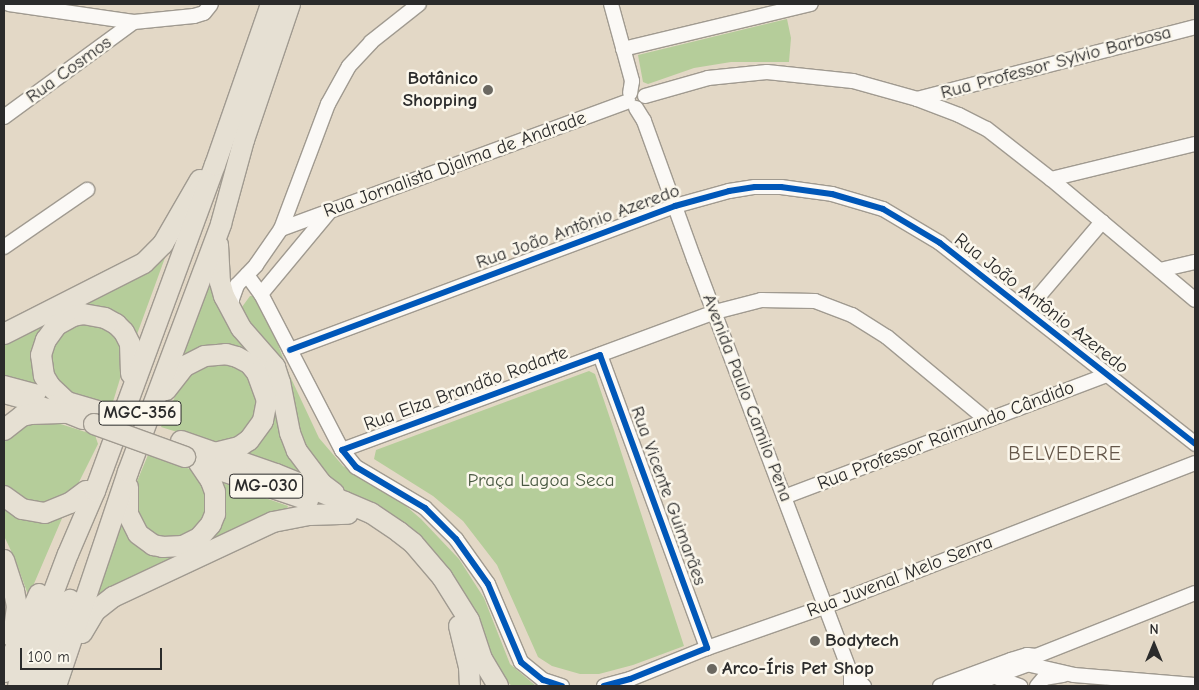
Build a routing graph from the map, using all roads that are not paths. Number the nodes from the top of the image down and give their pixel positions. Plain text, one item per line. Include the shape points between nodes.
1 (8, 4) edge
2 (211, 4) edge
3 (271, 4) edge
4 (290, 4) edge
5 (419, 4) edge
6 (611, 4) edge
7 (811, 4) edge
8 (134, 22) junction
9 (1195, 27) edge
10 (262, 29) junction
11 (623, 49) junction
12 (636, 96) junction
13 (917, 99) junction
14 (4, 117) edge
15 (244, 140) junction
16 (1195, 144) edge
17 (207, 168) junction
18 (1051, 178) junction
19 (86, 190) dead end
20 (675, 206) junction
21 (329, 211) junction
22 (1102, 222) junction
23 (221, 224) junction
24 (281, 228) junction
25 (272, 243) junction
26 (4, 247) edge
27 (286, 262) junction
28 (1195, 262) edge
29 (1160, 270) junction
30 (247, 275) junction
31 (228, 284) junction
32 (261, 294) junction
33 (1195, 300) edge
34 (1027, 310) junction
35 (715, 312) junction
36 (4, 334) edge
37 (290, 350) junction
38 (600, 355) junction
39 (131, 374) junction
40 (1107, 375) junction
41 (4, 384) edge
42 (4, 395) edge
43 (67, 408) junction
44 (152, 410) junction
45 (987, 420) junction
46 (4, 430) edge
47 (1195, 444) edge
48 (342, 450) junction
49 (194, 454) junction
50 (1195, 463) edge
51 (128, 472) junction
52 (86, 491) junction
53 (4, 496) edge
54 (784, 497) junction
55 (347, 508) junction
56 (4, 560) edge
57 (1195, 593) edge
58 (824, 607) junction
59 (708, 648) junction
60 (1033, 660) junction
61 (62, 667) junction
62 (1074, 675) junction
63 (995, 677) junction
64 (9, 678) edge
65 (851, 680) edge
66 (1195, 685) edge
67 (38, 686) edge
68 (56, 686) edge
69 (470, 686) edge
70 (498, 686) edge
71 (562, 686) edge
72 (604, 686) edge
73 (864, 686) edge
74 (940, 686) edge
75 (969, 686) edge
76 (1020, 686) edge
77 (1036, 686) edge

1 - 8 street
2 - 8 street via 204,13 194,16
3 - 10 highway, MGC-356
4 - 15 highway, MGC-356
5 - 24 street via 371,42 349,66 328,104
6 - 11 street, Avenida Paulo Camilo Pena
7 - 11 street
8 - 14 street, Rua Cosmos
9 - 13 street, Rua Professor Sylvio Barbosa
10 - 17 highway, MGC-356 via 243,65
10 - 64 highway, MGC-356 via 95,491
11 - 12 street, Avenida Paulo Camilo Pena
12 - 13 street, Rua Jornalista Djalma de Andrade via 708,78 767,72 854,81
12 - 20 street, Avenida Paulo Camilo Pena
12 - 21 street, Rua Jornalista Djalma de Andrade
13 - 18 street, Rua Jornalista Djalma de Andrade via 987,129
15 - 23 highway, MGC-356
15 - 67 highway, MGC-356 via 214,212
16 - 18 street
17 - 36 highway via 163,244 144,263
17 - 39 highway, MGC-356
18 - 22 street, Rua Jornalista Djalma de Andrade
19 - 26 street
20 - 34 street, Rua João Antônio Azeredo via 729,191 781,187 832,194 883,209 940,243
20 - 35 street, Avenida Paulo Camilo Pena
20 - 37 street, Rua João Antônio Azeredo
21 - 24 street, Rua Jornalista Djalma de Andrade
21 - 27 street
22 - 29 street, Rua Jornalista Djalma de Andrade
22 - 34 street
23 - 31 highway via 217,258
23 - 44 highway, MGC-356
24 - 25 street
25 - 27 street via 283,245 287,250
25 - 30 street
27 - 32 street
28 - 29 street
29 - 33 street, Rua Jornalista Djalma de Andrade
30 - 31 street
30 - 32 street
31 - 55 highway via 231,310 241,328 275,367 297,451 322,484
32 - 37 street
34 - 40 street, Rua João Antônio Azeredo
35 - 38 street, Rua Elza Brandão Rodarte
35 - 45 street, Rua Elza Brandão Rodarte via 761,300 790,299 815,301 852,315 887,337
35 - 54 street, Avenida Paulo Camilo Pena
37 - 48 street
38 - 48 street, Rua Elza Brandão Rodarte
38 - 59 street, Rua Vicente Guimarães
39 - 43 highway via 130,344 124,332 94,314 73,316 50,333 41,355 44,376
39 - 52 highway, MGC-356
40 - 45 street, Rua Professor Raimundo Cândido
40 - 47 street, Rua João Antônio Azeredo
41 - 43 main road
42 - 43 main road
43 - 46 highway via 22,416
43 - 49 highway, MG-030, bridge
44 - 49 highway via 185,366 205,356 226,354 245,361 257,373 265,392 264,422 239,447
44 - 51 highway, MGC-356
45 - 54 street, Rua Professor Raimundo Cândido
48 - 71 street via 356,467 424,508 456,539 488,584 521,662 543,680
49 - 51 highway via 215,492 215,514 199,538 183,546 163,547 138,534 128,514
49 - 55 highway, MG-030 via 276,474
50 - 58 street, Rua Juvenal Melo Senra
51 - 61 highway, MGC-356
52 - 53 highway via 70,503 45,513 22,509
52 - 64 highway, MGC-356
54 - 58 street, Avenida Paulo Camilo Pena
55 - 61 highway via 273,522 113,597 95,611
55 - 69 highway, MG-030 via 393,542 431,576 447,598 458,624 469,667
55 - 70 highway, MG-030 via 371,513 399,532 442,576 469,620 482,659
56 - 64 highway via 17,606
57 - 60 street
58 - 59 street, Rua Juvenal Melo Senra
58 - 65 street, Avenida Paulo Camilo Pena
59 - 72 street, Rua Juvenal Melo Senra
60 - 62 street
60 - 63 street
60 - 74 street via 1011,660
61 - 68 highway, MGC-356
62 - 66 street
62 - 77 street via 1044,678
63 - 75 street
63 - 76 street
65 - 73 street, Avenida Paulo Camilo Pena

